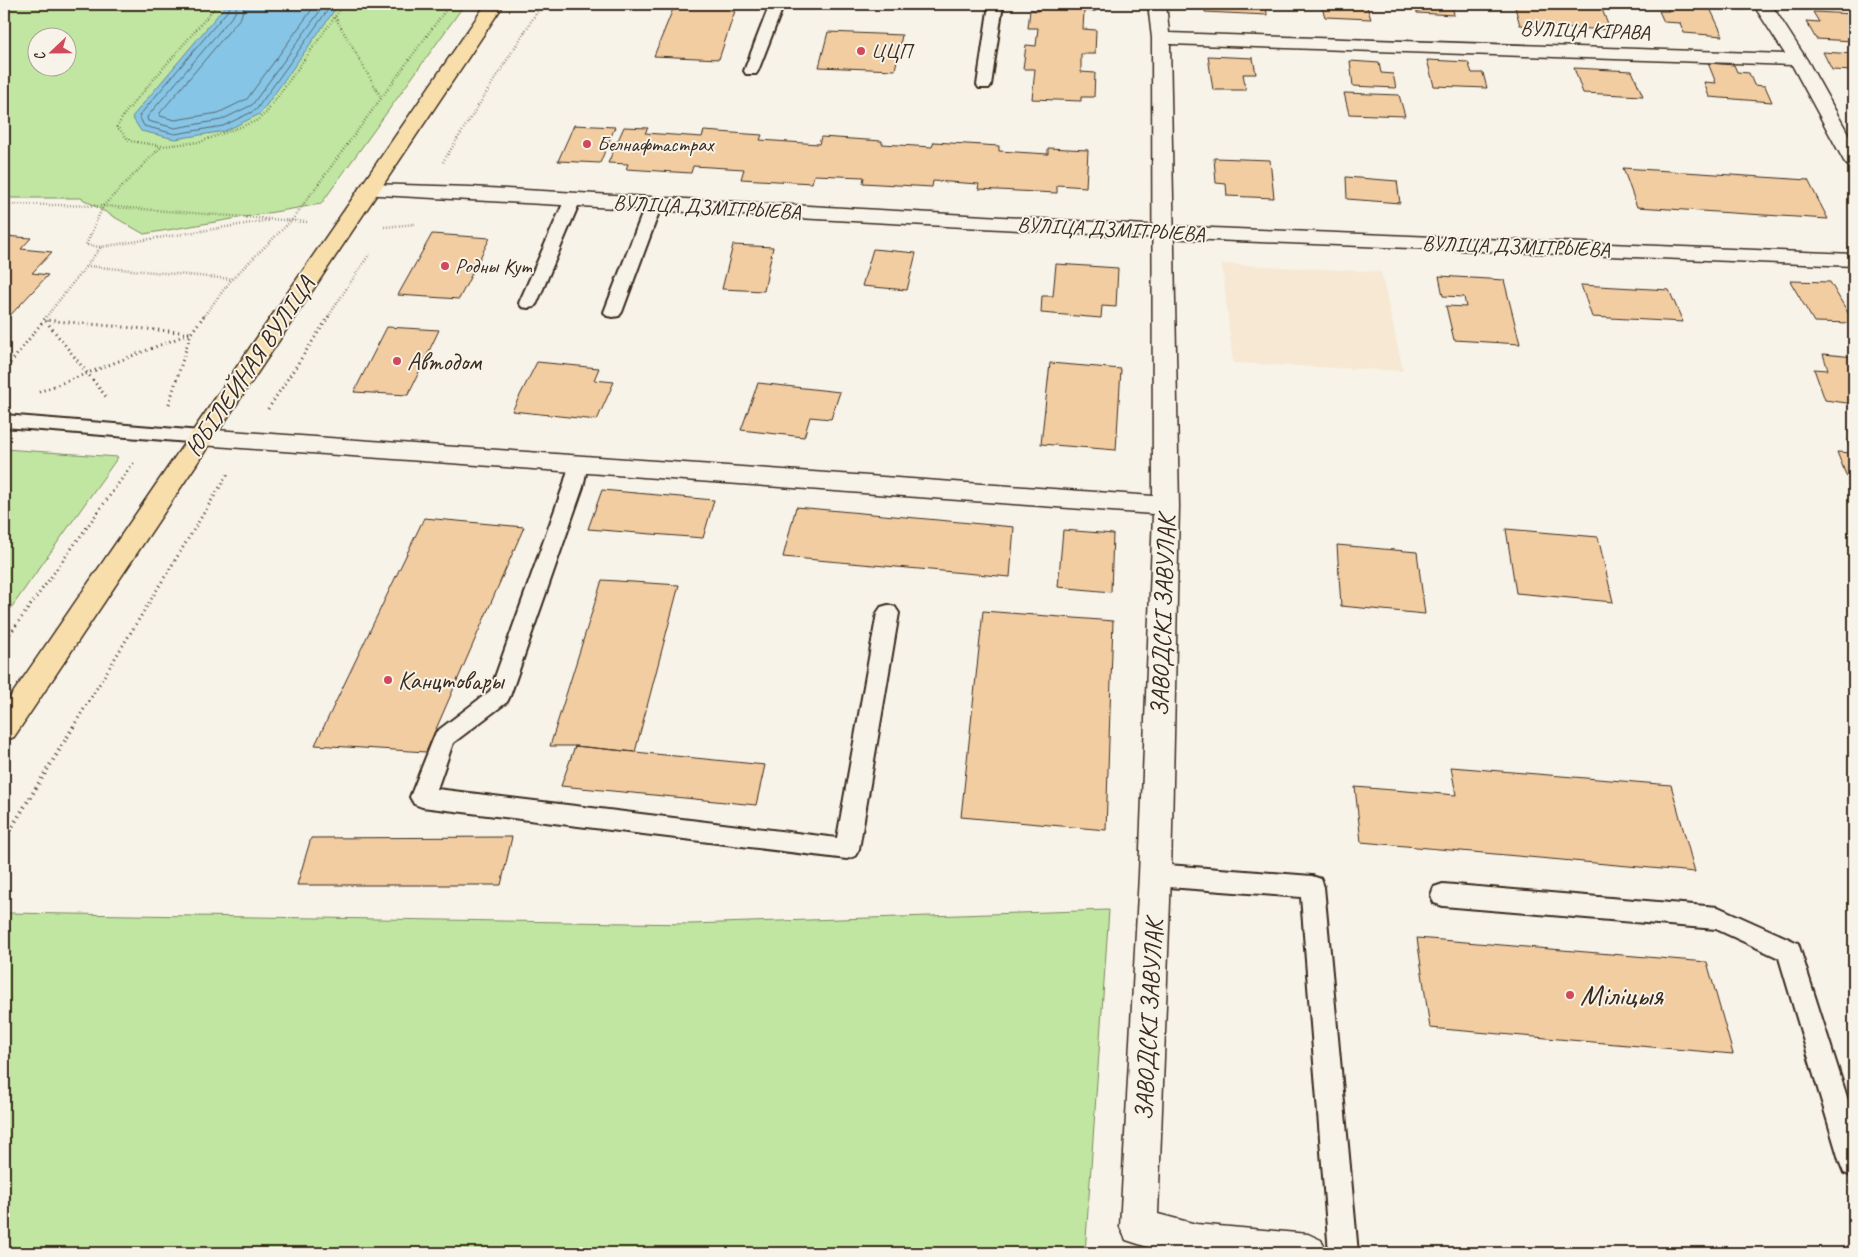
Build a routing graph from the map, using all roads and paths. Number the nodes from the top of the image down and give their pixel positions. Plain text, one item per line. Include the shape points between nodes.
1 (218, 4) edge
2 (344, 4) edge
3 (450, 4) edge
4 (496, 4) edge
5 (542, 4) edge
6 (777, 4) edge
7 (996, 4) edge
8 (1157, 4) edge
9 (1762, 4) edge
10 (334, 17) junction
11 (1161, 38) junction
12 (1798, 60) junction
13 (751, 71) dead end
14 (984, 85) dead end
15 (381, 96) junction
16 (162, 146) junction
17 (1854, 161) edge
18 (443, 163) dead end
19 (368, 190) junction
20 (573, 199) junction
21 (4, 204) edge
22 (654, 204) junction
23 (103, 206) junction
24 (277, 219) junction
25 (416, 224) dead end
26 (1164, 232) junction
27 (381, 236) dead end
28 (101, 247) junction
29 (371, 252) dead end
30 (1854, 260) edge
31 (86, 266) junction
32 (232, 279) dead end
33 (528, 303) dead end
34 (613, 312) dead end
35 (45, 320) junction
36 (4, 371) edge
37 (86, 373) junction
38 (32, 395) dead end
39 (111, 402) dead end
40 (4, 421) edge
41 (201, 437) junction
42 (248, 440) junction
43 (578, 464) junction
44 (1166, 506) junction
45 (888, 613) dead end
46 (4, 729) edge
47 (4, 840) edge
48 (1155, 875) junction
49 (1443, 895) dead end
50 (1854, 1163) edge
51 (1198, 1248) edge
52 (1308, 1253) edge
53 (1344, 1253) edge

1 - 16 path via 117,127 130,141
2 - 10 path
3 - 15 path
4 - 19 main road, ЮБІЛЕЙНАЯ ВУЛІЦА
5 - 18 path
6 - 13 lane
7 - 14 lane
8 - 11 street, ЗАВОДСКІ ЗАВУЛАК
9 - 12 street
10 - 15 path
10 - 16 path via 266,113 256,121 200,142
11 - 12 street, ВУЛІЦА КІРАВА
11 - 26 street, ЗАВОДСКІ ЗАВУЛАК
12 - 17 street
15 - 24 path via 292,220
16 - 23 path
19 - 20 street, ВУЛІЦА ДЗМІТРЫЕВА
19 - 41 main road, ЮБІЛЕЙНАЯ ВУЛІЦА
20 - 22 street, ВУЛІЦА ДЗМІТРЫЕВА
20 - 33 lane
21 - 23 path
22 - 26 street, ВУЛІЦА ДЗМІТРЫЕВА
22 - 34 lane
23 - 24 path
23 - 28 path via 86,245
24 - 28 path
25 - 27 path via 387,227
26 - 30 street, ВУЛІЦА ДЗМІТРЫЕВА
26 - 44 street, ЗАВОДСКІ ЗАВУЛАК
28 - 31 path
29 - 42 path
31 - 32 path
31 - 35 path
35 - 36 path
35 - 37 path
35 - 37 path via 191,332
37 - 38 path
37 - 39 path
40 - 41 lane
41 - 42 street
41 - 46 main road, ЮБІЛЕЙНАЯ ВУЛІЦА
42 - 43 street
42 - 47 path
43 - 44 street
43 - 45 lane via 573,487 499,696 444,738 422,797 847,849
44 - 48 street, ЗАВОДСКІ ЗАВУЛАК
48 - 51 street, ЗАВОДСКІ ЗАВУЛАК via 1139,1227
48 - 53 lane via 1312,887
49 - 50 lane via 1718,918 1789,951
51 - 52 street

